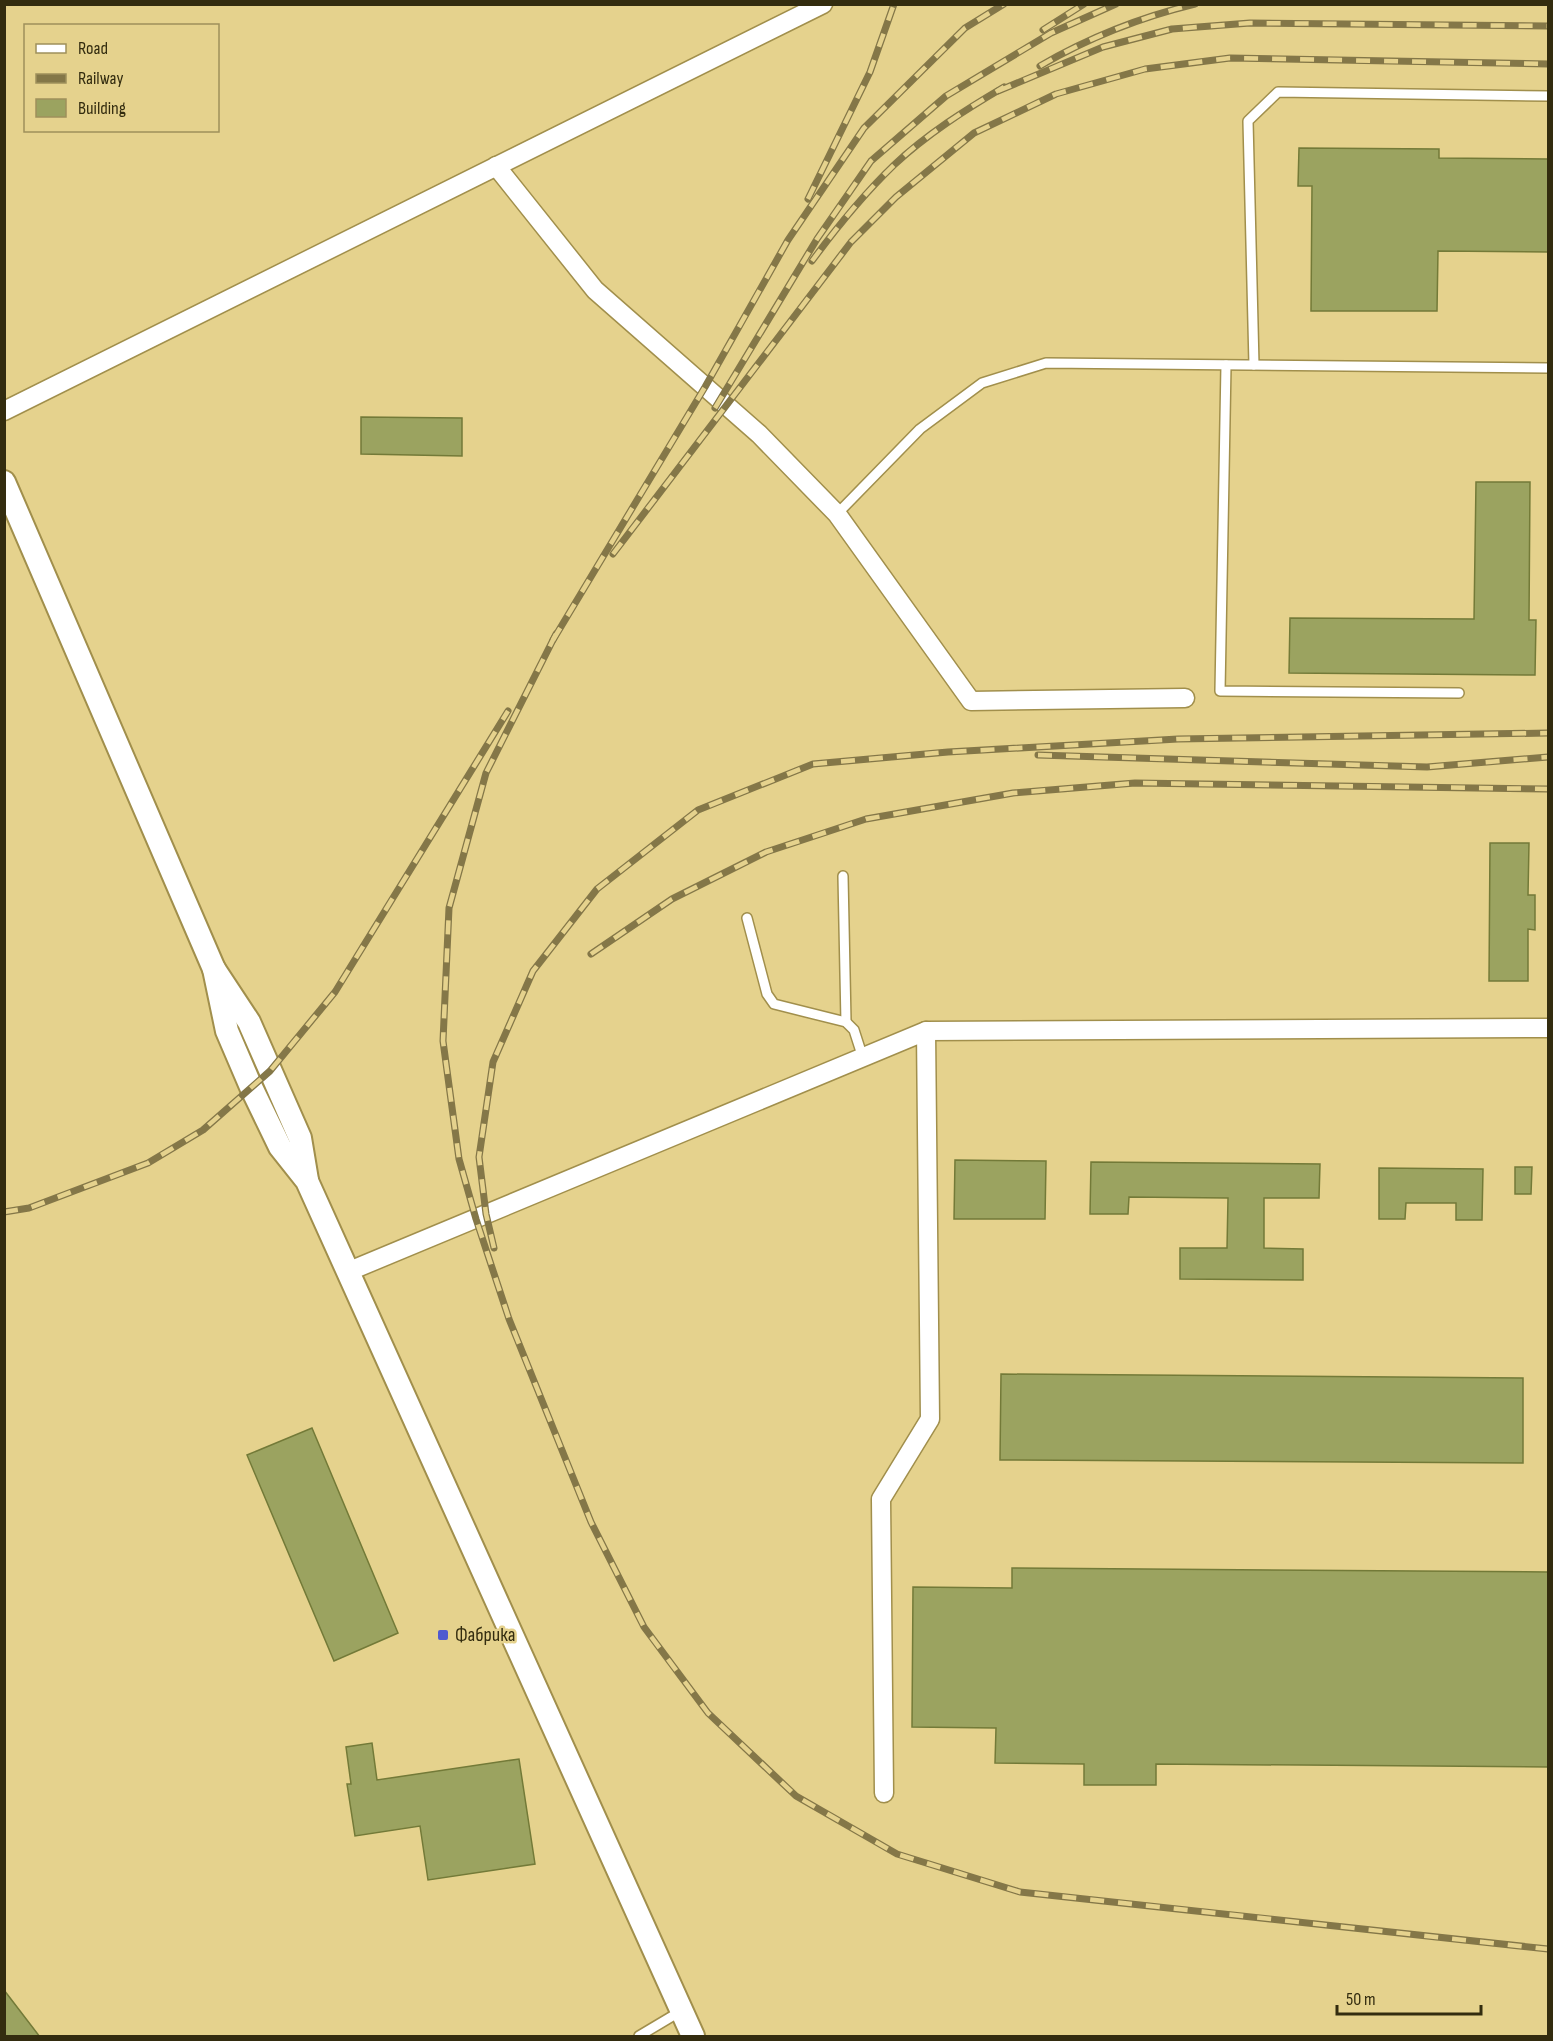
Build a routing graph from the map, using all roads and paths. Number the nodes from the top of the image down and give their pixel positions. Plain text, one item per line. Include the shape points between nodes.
1 (823, 4) edge
2 (1548, 96) edge
3 (496, 166) junction
4 (1226, 364) junction
5 (1254, 365) junction
6 (1548, 368) edge
7 (4, 411) edge
8 (7, 494) edge
9 (837, 514) junction
10 (1459, 693) dead end
11 (1185, 698) dead end
12 (843, 876) dead end
13 (747, 918) dead end
14 (846, 1022) junction
15 (1548, 1028) edge
16 (926, 1031) junction
17 (863, 1058) junction
18 (347, 1272) junction
19 (884, 1793) dead end
20 (681, 2011) junction
21 (639, 2037) edge
22 (693, 2037) edge

1 - 3 street
2 - 5 lane via 1278,92 1248,121
3 - 7 street
3 - 9 street via 595,290 759,434
4 - 5 lane
4 - 9 lane via 1046,363 982,383 920,429
4 - 10 lane via 1220,691
5 - 6 lane
8 - 18 street via 214,969 227,1031 251,1087 280,1147 307,1181
9 - 11 street via 971,701
12 - 14 lane
13 - 14 lane via 767,994 774,1004
14 - 17 lane via 854,1030
15 - 16 street
16 - 17 street
16 - 19 street via 930,1419 881,1499
17 - 18 street
18 - 20 street
20 - 21 lane
20 - 22 street

